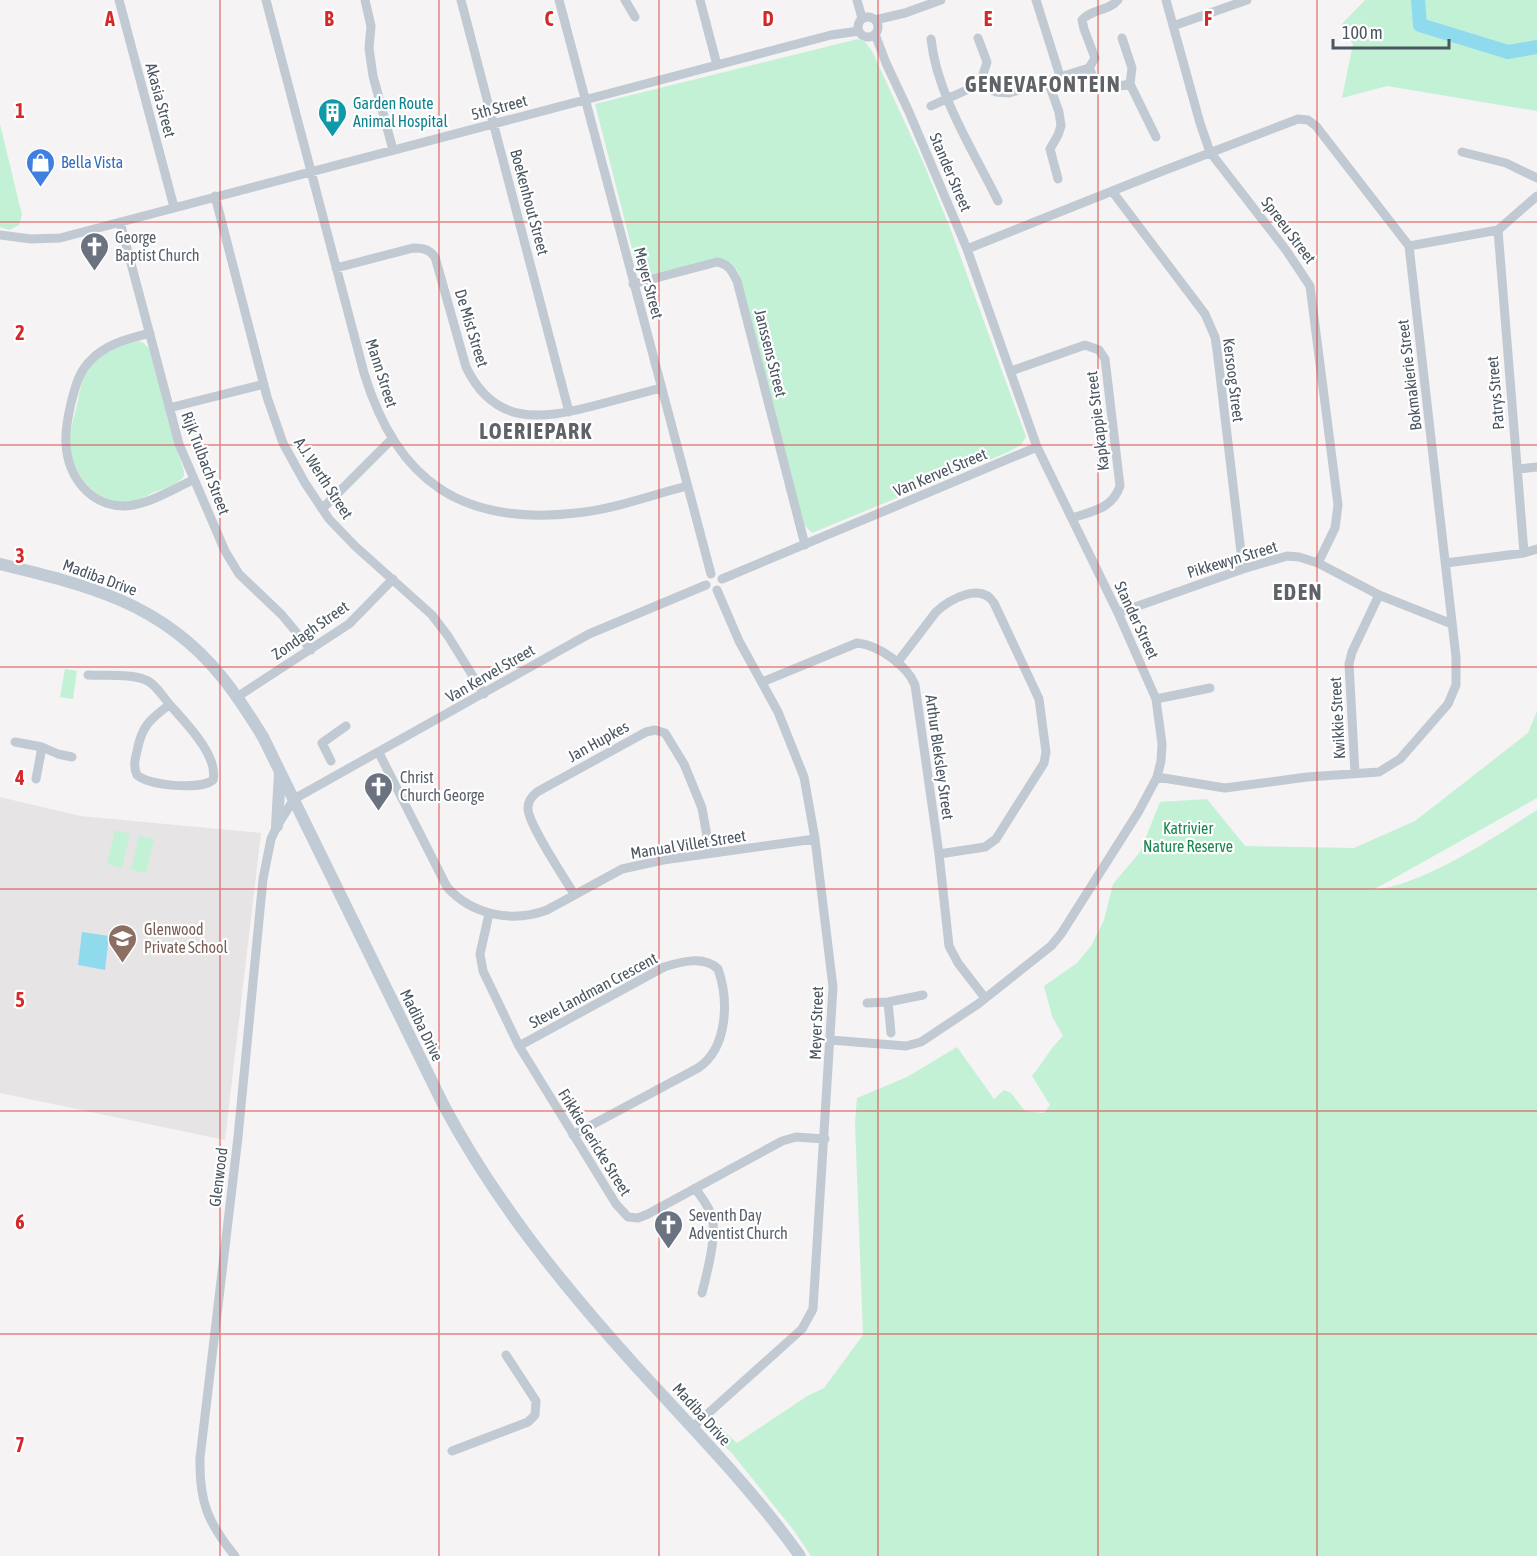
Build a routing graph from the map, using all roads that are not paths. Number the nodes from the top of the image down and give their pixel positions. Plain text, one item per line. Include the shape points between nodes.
1 (119, 0) edge
2 (266, 0) edge
3 (365, 0) edge
4 (461, 0) edge
5 (560, 0) edge
6 (625, 0) edge
7 (700, 0) edge
8 (859, 0) edge
9 (940, 0) edge
10 (1036, 0) edge
11 (1118, 0) edge
12 (1166, 0) edge
13 (1246, 0) edge
14 (635, 17) dead end
15 (868, 26) junction
16 (1173, 26) junction
17 (978, 38) dead end
18 (1122, 38) dead end
19 (931, 39) dead end
20 (717, 65) junction
21 (1089, 68) junction
22 (1060, 76) junction
23 (1048, 81) junction
24 (980, 84) junction
25 (1130, 84) junction
26 (947, 98) junction
27 (586, 99) junction
28 (931, 106) dead end
29 (494, 124) junction
30 (1156, 136) dead end
31 (393, 150) junction
32 (1210, 152) junction
33 (1462, 152) dead end
34 (312, 171) junction
35 (1537, 178) edge
36 (1058, 179) dead end
37 (1112, 190) junction
38 (215, 196) junction
39 (1537, 196) edge
40 (998, 201) dead end
41 (174, 207) junction
42 (120, 222) junction
43 (1498, 230) junction
44 (0, 235) edge
45 (1409, 246) junction
46 (967, 249) junction
47 (336, 268) junction
48 (633, 284) junction
49 (150, 333) junction
50 (1011, 371) junction
51 (264, 384) junction
52 (661, 388) junction
53 (169, 408) junction
54 (569, 412) junction
55 (392, 439) junction
56 (1037, 447) junction
57 (1537, 467) edge
58 (1518, 469) junction
59 (193, 480) junction
60 (687, 486) junction
61 (322, 509) junction
62 (1072, 518) junction
63 (805, 545) junction
64 (1537, 549) edge
65 (1524, 553) junction
66 (1318, 563) junction
67 (1446, 563) junction
68 (0, 564) edge
69 (1243, 569) junction
70 (711, 574) junction
71 (393, 579) junction
72 (722, 579) junction
73 (706, 585) junction
74 (717, 590) junction
75 (1379, 595) junction
76 (1118, 613) junction
77 (1452, 624) junction
78 (311, 650) junction
79 (897, 663) junction
80 (88, 675) dead end
81 (762, 682) junction
82 (1210, 688) dead end
83 (484, 694) junction
84 (237, 697) junction
85 (1156, 699) junction
86 (169, 705) junction
87 (346, 726) dead end
88 (15, 742) dead end
89 (42, 747) junction
90 (379, 753) junction
91 (72, 757) dead end
92 (331, 762) dead end
93 (280, 772) junction
94 (1355, 773) junction
95 (1157, 777) junction
96 (36, 779) dead end
97 (294, 799) junction
98 (277, 826) junction
99 (815, 839) junction
100 (710, 853) junction
101 (939, 854) junction
102 (574, 894) junction
103 (489, 914) junction
104 (923, 995) dead end
105 (986, 998) junction
106 (888, 1002) junction
107 (867, 1003) dead end
108 (891, 1033) dead end
109 (830, 1040) junction
110 (519, 1046) junction
111 (573, 1135) junction
112 (825, 1139) junction
113 (695, 1188) junction
114 (702, 1293) dead end
115 (506, 1355) dead end
116 (693, 1427) junction
117 (452, 1450) dead end
118 (235, 1556) edge
119 (800, 1556) edge

1 - 41 street, Akasia Street
2 - 34 street, Mann Street
3 - 31 street via 371,26 371,67
4 - 29 street, Boekenhout Street
5 - 27 street, Meyer Street
6 - 14 street
7 - 20 street
8 - 15 street, Stander Street
9 - 15 street
10 - 22 street
11 - 21 street via 1082,20 1095,58
12 - 16 street, Spreeu Street
13 - 16 street
15 - 20 street, 5th Street
15 - 46 street, Stander Street
16 - 32 street, Spreeu Street
17 - 24 street via 987,62
18 - 25 street via 1132,68
19 - 26 street
20 - 27 street, 5th Street
21 - 22 street
21 - 25 street via 1095,83 1104,89
22 - 23 street
23 - 24 street via 1006,93
23 - 36 street via 1061,123 1050,149
24 - 26 street
25 - 30 street
26 - 28 street
26 - 40 street
27 - 29 street, 5th Street
27 - 48 street, Meyer Street
29 - 31 street, 5th Street
29 - 54 street, Boekenhout Street
31 - 34 street, 5th Street
32 - 37 street
32 - 45 street via 1293,120 1308,120 1332,144
32 - 66 street, Spreeu Street via 1310,286 1338,505 1335,528
33 - 35 street via 1506,164
34 - 38 street, 5th Street
34 - 47 street, Mann Street
37 - 46 street
37 - 69 street, Kersoog Street via 1210,324 1217,350
38 - 41 street, 5th Street
38 - 51 street, A.J. Werth Street
39 - 43 street
41 - 42 street, 5th Street
42 - 44 street, 5th Street via 52,239
42 - 49 street, Rijk Tulbach Street
43 - 45 street
43 - 58 street, Patrys Street
45 - 67 street, Bokmakierie Street
46 - 50 street, Stander Street
47 - 54 street, De Mist Street via 413,248 430,251 466,367 481,393 513,413 546,416
47 - 55 street, Mann Street via 368,386
48 - 52 street, Meyer Street
48 - 63 street, Janssens Street via 717,262 728,265 733,272
49 - 53 street, Rijk Tulbach Street
49 - 59 street via 106,348 81,372 68,415 68,461 73,475 91,496 112,505 140,503
50 - 56 street, Stander Street
50 - 62 street, Kapkappie Street via 1085,345 1099,350 1105,359 1120,486 1107,506
51 - 53 street
51 - 61 street, A.J. Werth Street via 283,443
52 - 54 street, De Mist Street
52 - 60 street, Meyer Street
53 - 59 street, Rijk Tulbach Street
55 - 60 street, Mann Street via 411,464 437,487 465,502 502,514 577,513
55 - 61 street
56 - 62 street, Stander Street
56 - 63 street, Van Kervel Street
57 - 58 street
58 - 65 street, Patrys Street
59 - 78 street, Rijk Tulbach Street via 232,565
60 - 70 street, Meyer Street
61 - 71 street, A.J. Werth Street via 343,534
62 - 76 street, Stander Street
63 - 72 street, Van Kervel Street
64 - 65 street
65 - 67 street
66 - 69 street, Pikkewyn Street via 1287,556
66 - 75 street, Pikkewyn Street
67 - 77 street, Bokmakierie Street
68 - 84 street, Madiba Drive via 102,592 143,610 197,650
69 - 76 street, Pikkewyn Street
70 - 72 street
70 - 73 street via 705,579
71 - 78 street, Zondagh Street via 354,619
71 - 83 street, A.J. Werth Street via 441,625
72 - 74 street
73 - 74 street
73 - 83 street, Van Kervel Street via 589,634
74 - 81 street, Meyer Street
75 - 77 street, Pikkewyn Street
75 - 94 street, Kwikkie Street via 1349,664
76 - 85 street, Stander Street
77 - 94 street, Bokmakierie Street via 1457,673 1448,704 1389,768
78 - 84 street, Zondagh Street
79 - 81 street, Arthur Bleksley Street via 873,647 857,643
79 - 101 street, Arthur Bleksley Street via 915,685
79 - 101 street via 943,606 981,592 994,603 1039,699 1044,763 996,839 985,847
80 - 86 street via 139,678 151,683
81 - 99 street, Meyer Street via 804,777
82 - 85 street
83 - 90 street, Van Kervel Street
84 - 93 street, Madiba Drive
85 - 95 street, Stander Street via 1162,744
86 - 86 street via 201,743 214,768 210,782 189,786 146,781 137,775 140,735 151,719
87 - 92 street via 322,742
88 - 89 street
89 - 91 street
89 - 96 street
90 - 97 street, Van Kervel Street
90 - 103 street, Manual Villet Street via 447,887 455,896
93 - 97 street, Madiba Drive
93 - 98 street
94 - 95 street, Bokmakierie Street via 1225,788
95 - 105 street, Stander Street via 1057,940
97 - 98 street, Glenwood
97 - 116 street, Madiba Drive via 476,1163 556,1275
98 - 118 street, Glenwood via 266,858 259,906 238,1137 200,1458 206,1512
99 - 100 street, Manual Villet Street
99 - 109 street, Meyer Street via 832,970
100 - 102 street, Manual Villet Street via 622,869
100 - 102 street, Jan Hupkes via 702,808 684,764 667,735 658,730 646,732 530,799 531,820
101 - 105 street, Arthur Bleksley Street via 949,946
102 - 103 street, Manual Villet Street via 534,915
103 - 110 street, Frikkie Gericke Street via 480,963
104 - 106 street
105 - 109 street, Stander Street via 913,1046
106 - 107 street
106 - 108 street
109 - 112 street, Meyer Street
110 - 111 street, Frikkie Gericke Street
110 - 111 street, Steve Landman Crescent via 663,967 705,962 718,969 723,989 722,1028 709,1059
111 - 113 street, Frikkie Gericke Street via 628,1217 638,1218
112 - 113 street, Frikkie Gericke Street via 790,1138
112 - 116 street, Meyer Street via 814,1305 810,1316 802,1329
113 - 114 street via 709,1209 713,1226
115 - 117 street via 536,1401 535,1415 528,1422
116 - 119 street, Madiba Drive

